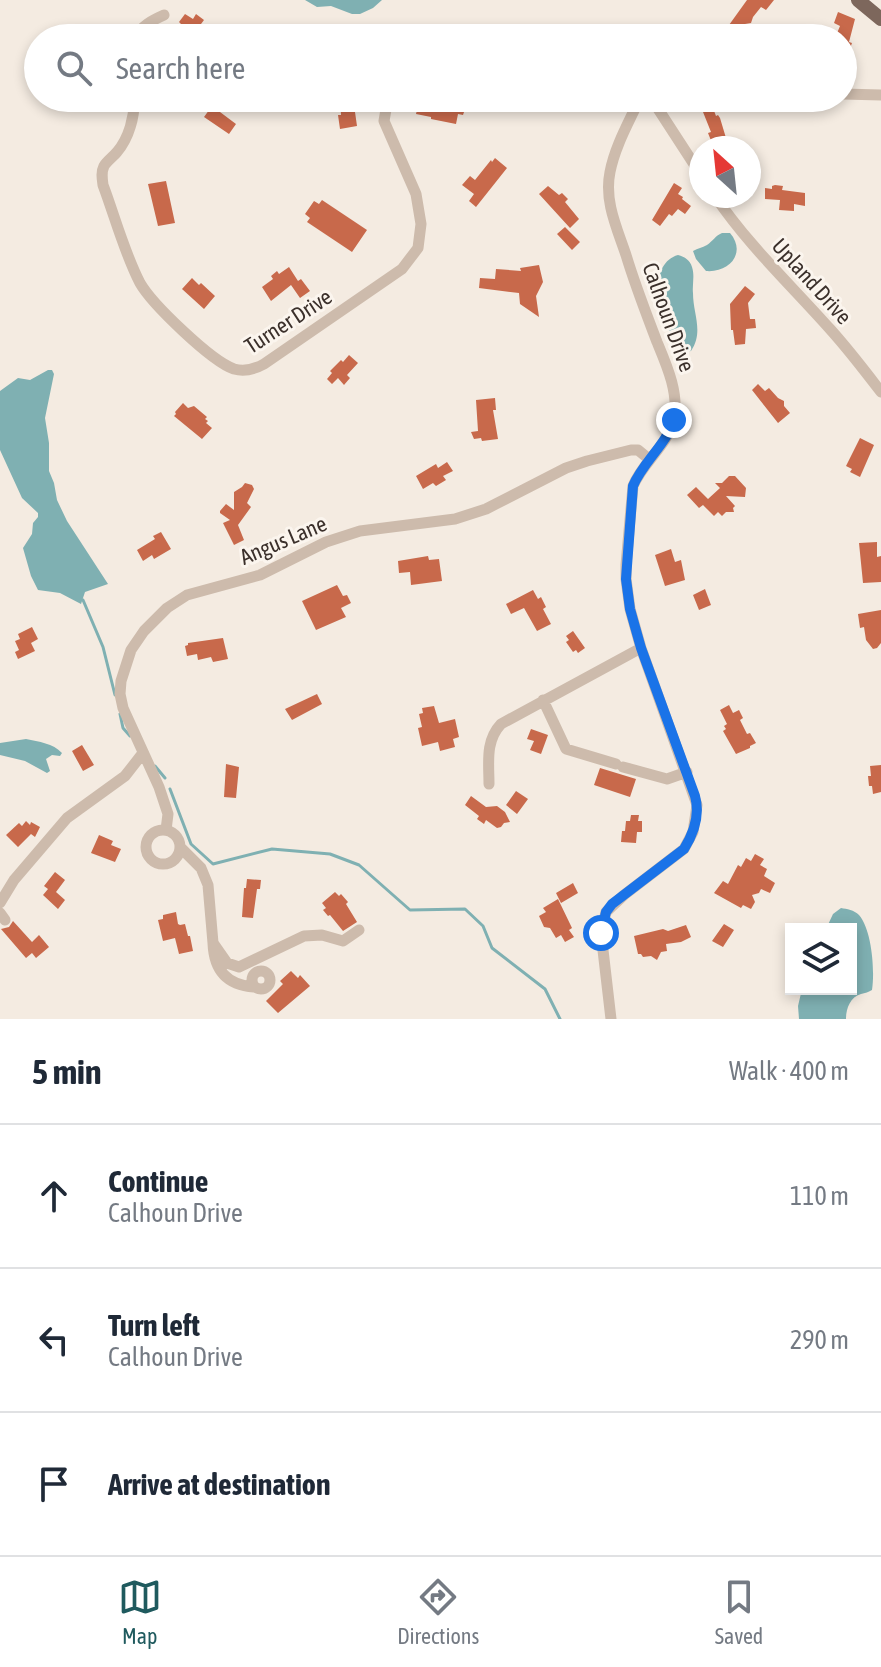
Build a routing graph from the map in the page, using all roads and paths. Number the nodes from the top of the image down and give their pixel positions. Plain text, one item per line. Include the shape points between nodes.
1 (858, 0) edge
2 (164, 15) dead end
3 (881, 19) edge
4 (147, 24) edge
5 (857, 94) edge
6 (881, 95) edge
7 (133, 112) edge
8 (386, 112) edge
9 (632, 112) edge
10 (660, 112) edge
11 (689, 157) edge
12 (724, 208) edge
13 (881, 392) edge
14 (649, 459) junction
15 (641, 648) junction
16 (543, 700) junction
17 (143, 753) junction
18 (687, 772) junction
19 (489, 784) dead end
20 (166, 830) junction
21 (181, 848) junction
22 (0, 903) edge
23 (359, 930) dead end
24 (213, 943) junction
25 (254, 987) dead end
26 (611, 1019) edge

1 - 3 main road
2 - 4 street
5 - 6 street
7 - 8 street, Turner Drive via 126,138 102,171 132,265 146,293 204,351 245,370 264,364 402,269 418,248 420,210 384,121
9 - 14 street, Calhoun Drive via 610,168 612,215 675,396 670,433
10 - 11 street
12 - 13 street, Upland Drive
14 - 15 street, Calhoun Drive via 633,486 626,565
14 - 17 street, Angus Lane via 631,450 587,461 471,515 360,531 260,575 177,600 144,631 121,681 123,708
15 - 16 street
15 - 18 street, Calhoun Drive
16 - 18 street via 566,749 667,779
16 - 19 street via 496,729 489,746
17 - 20 street, Angus Lane via 168,814
17 - 22 street via 125,776 67,818
18 - 26 street, Calhoun Drive via 697,805 689,841 612,904 604,918 601,933
20 - 21 street via 177,836
20 - 21 street via 148,838 150,859 169,864
21 - 24 street via 201,868 208,885
23 - 24 street via 343,941 304,936 239,967 227,963
24 - 25 street via 219,972

